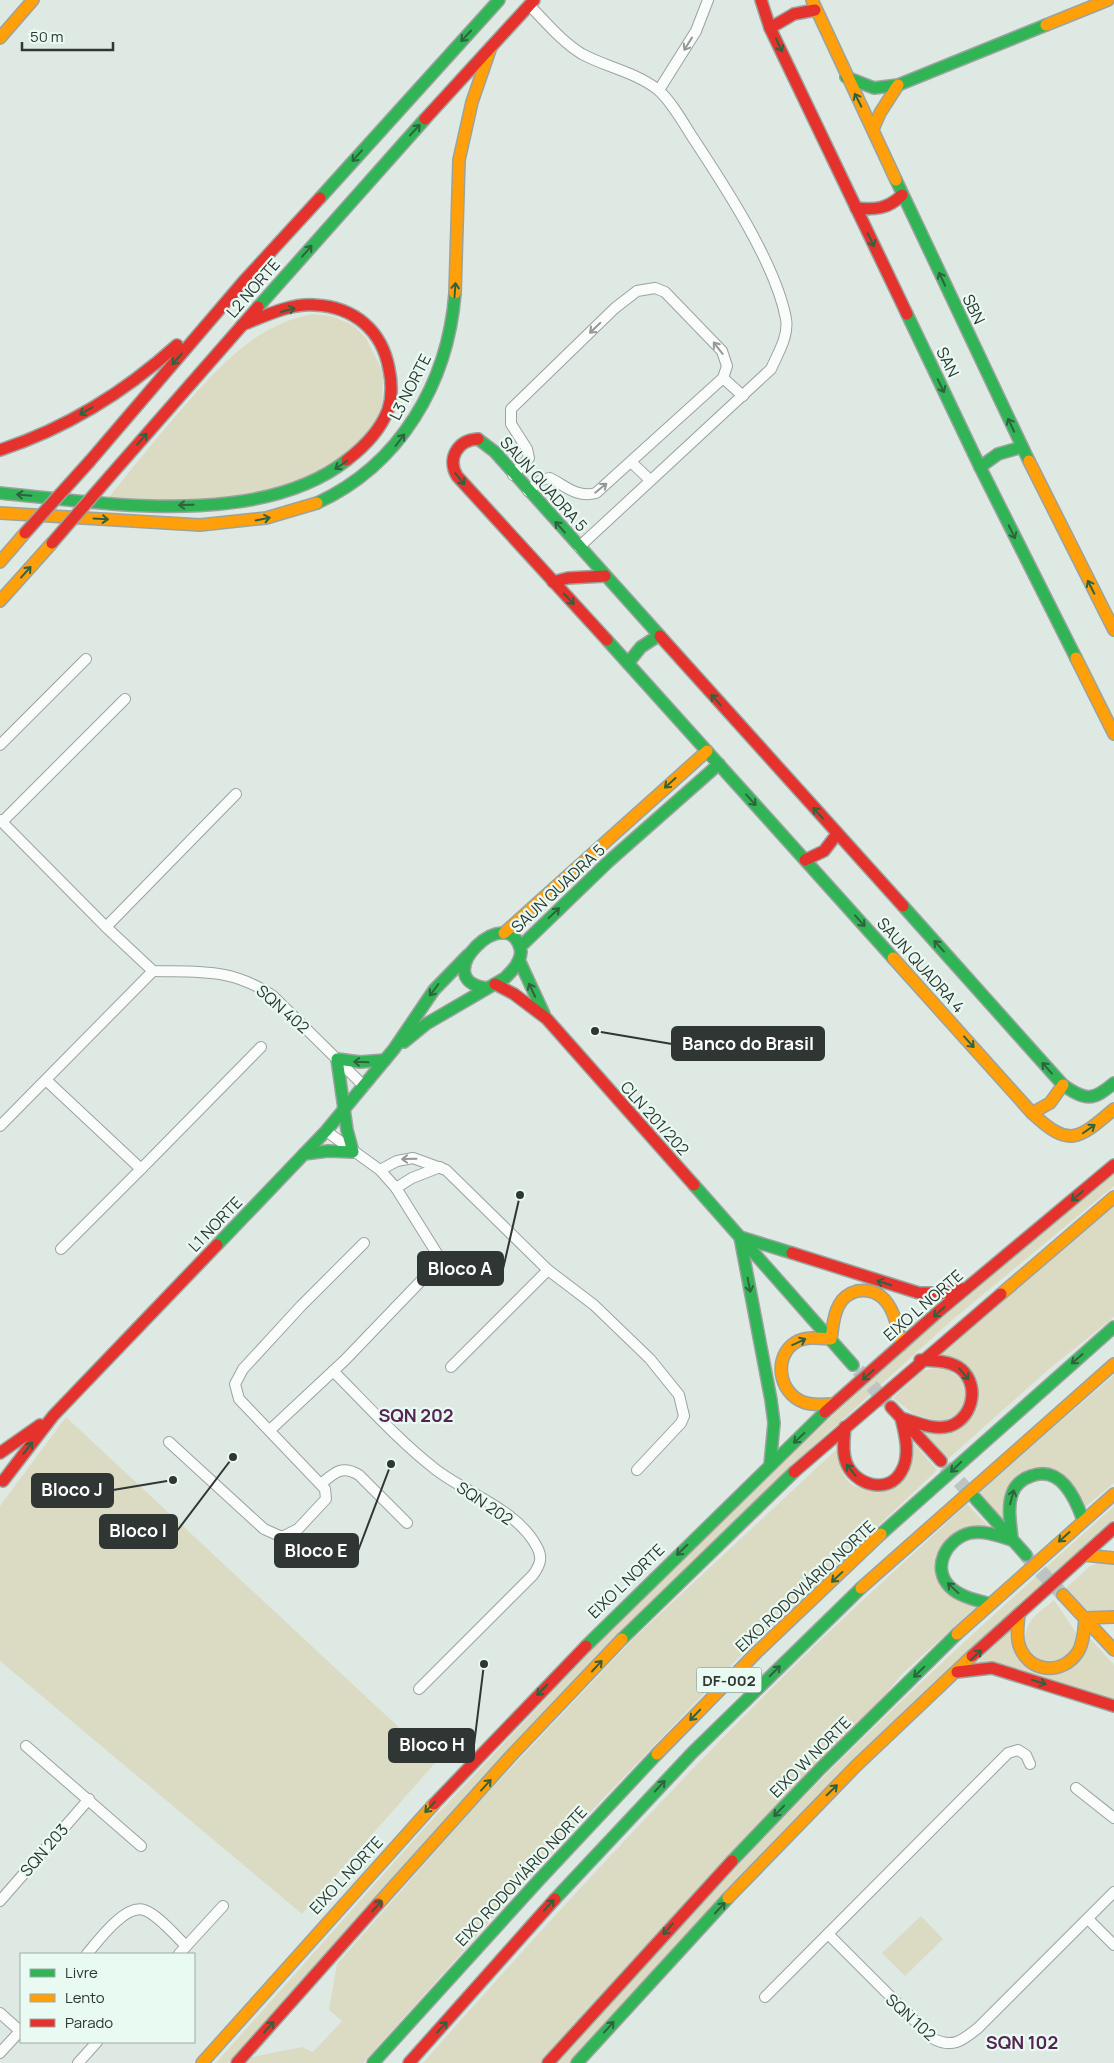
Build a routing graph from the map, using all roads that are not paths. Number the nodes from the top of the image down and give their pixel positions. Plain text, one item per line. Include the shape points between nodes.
1 (33, 0) edge
2 (499, 0) edge
3 (708, 0) edge
4 (761, 0) edge
5 (1108, 0) edge
6 (532, 3) edge
7 (813, 5) edge
8 (770, 28) junction
9 (0, 38) edge
10 (491, 47) junction
11 (846, 77) junction
12 (898, 85) junction
13 (658, 90) junction
14 (873, 129) junction
15 (902, 194) junction
16 (856, 208) junction
17 (243, 282) junction
18 (242, 325) junction
19 (723, 378) junction
20 (743, 396) junction
21 (1022, 447) junction
22 (0, 450) edge
23 (631, 462) junction
24 (980, 468) junction
25 (513, 475) junction
26 (650, 480) junction
27 (528, 491) junction
28 (0, 493) edge
29 (0, 513) edge
30 (578, 548) junction
31 (0, 562) edge
32 (605, 576) junction
33 (553, 582) junction
34 (0, 601) edge
35 (1114, 630) edge
36 (658, 636) junction
37 (86, 659) dead end
38 (628, 663) junction
39 (125, 698) dead end
40 (1114, 734) edge
41 (748, 736) joint
42 (0, 745) edge
43 (707, 751) junction
44 (719, 764) junction
45 (236, 794) dead end
46 (1, 821) edge
47 (837, 834) junction
48 (805, 860) junction
49 (106, 927) junction
50 (504, 933) junction
51 (520, 947) junction
52 (468, 955) junction
53 (519, 960) junction
54 (152, 971) junction
55 (491, 986) junction
56 (547, 1019) junction
57 (261, 1047) dead end
58 (394, 1049) junction
59 (337, 1059) junction
60 (385, 1060) junction
61 (46, 1080) junction
62 (1114, 1083) edge
63 (1063, 1085) junction
64 (364, 1086) junction
65 (345, 1108) junction
66 (1114, 1109) edge
67 (1032, 1112) junction
68 (0, 1126) edge
69 (326, 1131) junction
70 (353, 1152) junction
71 (304, 1154) junction
72 (1114, 1165) edge
73 (440, 1167) junction
74 (141, 1170) junction
75 (380, 1170) junction
76 (396, 1188) junction
77 (1114, 1196) edge
78 (740, 1238) junction
79 (364, 1243) dead end
80 (62, 1250) dead end
81 (548, 1270) junction
82 (966, 1288) junction
83 (1114, 1327) edge
84 (832, 1339) junction
85 (901, 1345) junction
86 (920, 1360) junction
87 (1114, 1364) edge
88 (853, 1365) tunnel mouth
89 (451, 1367) dead end
90 (333, 1371) junction
91 (834, 1404) junction
92 (891, 1407) tunnel mouth
93 (53, 1416) junction
94 (902, 1418) junction
95 (845, 1427) junction
96 (270, 1430) junction
97 (169, 1442) dead end
98 (0, 1453) edge
99 (941, 1461) tunnel mouth
100 (770, 1465) junction
101 (637, 1470) dead end
102 (1, 1477) edge
103 (321, 1484) junction
104 (0, 1493) edge
105 (1114, 1494) edge
106 (975, 1498) tunnel mouth
107 (1083, 1520) junction
108 (407, 1523) dead end
109 (1114, 1528) edge
110 (1012, 1540) junction
111 (1084, 1555) junction
112 (1026, 1556) tunnel mouth
113 (1114, 1558) edge
114 (1064, 1595) tunnel mouth
115 (990, 1604) junction
116 (1019, 1614) junction
117 (1114, 1617) edge
118 (1085, 1618) junction
119 (1114, 1650) edge
120 (957, 1672) junction
121 (419, 1689) dead end
122 (1114, 1706) edge
123 (26, 1746) dead end
124 (1030, 1764) dead end
125 (1076, 1788) dead end
126 (88, 1799) junction
127 (1114, 1818) edge
128 (140, 1846) dead end
129 (1114, 1892) edge
130 (0, 1900) edge
131 (224, 1906) dead end
132 (1088, 1918) junction
133 (828, 1934) junction
134 (1114, 1945) edge
135 (186, 1946) junction
136 (88, 1953) edge
137 (180, 1953) edge
138 (765, 1997) dead end
139 (0, 2013) edge
140 (20, 2029) edge
141 (20, 2031) edge
142 (96, 2043) edge
143 (0, 2053) edge
144 (78, 2063) edge
145 (202, 2063) edge
146 (237, 2063) edge
147 (373, 2063) edge
148 (409, 2063) edge
149 (548, 2063) edge
150 (577, 2063) edge

1 - 9 main road
2 -> 17 main road, L2 NORTE
3 -> 13 street via 696,31
4 - 8 main road, SAN
5 - 12 main road
6 - 10 main road, L2 NORTE
6 - 13 street via 562,39 581,53 636,76
7 - 8 main road
7 - 11 main road, SBN
8 -> 16 main road, SAN
18 -> 10 main road, L2 NORTE
29 -> 10 main road, L3 NORTE via 208,526 253,521 297,512 331,498 362,477 394,447 416,418 446,350 454,308 459,161 475,89
11 - 12 main road via 874,88
14 -> 11 main road, SBN
12 - 14 main road
13 - 20 street via 693,137 752,234 782,305 786,320 784,343 771,368
14 - 15 main road, SBN
15 - 16 main road via 896,202 877,210
21 -> 15 main road, SBN
16 -> 24 main road, SAN
17 -> 22 main road via 162,360 128,387 77,417
17 -> 31 main road, L2 NORTE, bridge
18 -> 28 main road, L3 NORTE via 313,304 353,314 380,338 389,363 392,386 389,406 383,421 354,456 329,473 299,487 238,501 155,505
34 -> 18 main road, L2 NORTE, bridge
19 - 20 street
19 - 23 street
19 -> 25 street via 727,366 722,351 672,299 655,288 637,291 615,308 511,409 511,424 529,458
20 - 26 street
21 - 24 main road via 998,454
35 -> 21 main road, SBN
23 - 26 street
27 -> 23 street via 541,480 550,478 569,491 589,495 596,493
24 -> 40 main road, SAN
25 - 27 main road, SAUN QUADRA 5
25 -> 33 main road, SAUN QUADRA 5 via 478,439 462,442 453,454 451,465 454,472
26 - 30 street
30 -> 27 main road, SAUN QUADRA 5
30 - 32 main road, SAUN QUADRA 5
32 - 33 main road
32 - 36 main road, SAUN QUADRA 5
33 -> 38 main road, SAUN QUADRA 5
36 - 38 main road via 641,647
41 -> 36 main road, SAUN QUADRA 5
37 - 42 street
38 - 43 main road, SAUN QUADRA 5
39 - 46 street
47 -> 41 main road, SAUN QUADRA 4
43 - 44 main road, SAUN QUADRA 5
43 -> 50 main road, SAUN QUADRA 5
44 -> 48 main road, SAUN QUADRA 4
51 -> 44 main road, SAUN QUADRA 5 via 603,867
45 - 49 street
46 - 49 street
47 - 48 main road via 820,855
63 -> 47 main road, SAUN QUADRA 4
48 -> 67 main road, SAUN QUADRA 4
49 - 54 street
50 - 51 main road
50 - 52 main road via 494,934
51 - 53 main road
52 - 55 main road via 465,968 469,981 476,986
52 -> 58 main road, L1 NORTE via 434,990
53 - 55 main road via 505,978
56 -> 53 main road, CLN 201/202
54 - 59 street, SQN 402 via 210,972 257,985 273,996
54 - 61 street
55 - 56 main road, CLN 201/202 via 514,994
55 - 58 main road, L1 NORTE via 426,1024
56 - 78 main road, CLN 201/202
57 - 74 street
58 - 60 main road, L1 NORTE
60 -> 59 main road via 360,1062
59 - 64 street, SQN 402
59 - 65 main road
60 - 64 main road, L1 NORTE
61 - 68 street
61 - 74 street
62 - 63 main road, SAUN QUADRA 4 via 1094,1098 1078,1097
63 - 67 main road via 1054,1101
64 - 65 main road, L1 NORTE
65 - 69 main road, L1 NORTE
65 - 70 main road via 346,1132
67 -> 66 main road, SAUN QUADRA 4 via 1049,1129 1067,1137 1085,1133
69 - 70 street
69 - 71 main road, L1 NORTE
70 - 71 main road
70 - 75 street
71 - 93 main road, L1 NORTE
72 -> 82 main road, EIXO L NORTE
73 -> 75 street via 413,1158 397,1161
73 - 76 street
73 - 81 street
74 - 80 street
75 - 76 street
76 - 90 street via 441,1260
77 - 86 main road
82 -> 78 main road via 919,1293
78 - 84 main road, CLN 201/202
78 -> 100 main road via 771,1400 773,1437
79 - 96 street via 301,1306 237,1378 235,1384 239,1399
81 - 89 street
81 - 101 street via 594,1305 650,1359 679,1395 684,1408 681,1423
82 -> 85 main road, EIXO L NORTE
83 -> 147 main road, EIXO RODOVIÁRIO NORTE / DF-002 via 986,1437 708,1701 557,1858
84 - 85 main road via 841,1301 865,1290 876,1293 891,1305
84 - 88 main road, CLN 201/202
91 -> 84 main road via 814,1404 794,1398 780,1374 782,1359 790,1346 806,1338
85 -> 91 main road, EIXO L NORTE
86 -> 94 main road via 938,1361 960,1368 971,1382 973,1401 964,1416 948,1426 939,1427
86 - 95 main road
148 -> 87 main road, DF-002 via 574,1877 692,1753 795,1651 991,1469
90 - 96 street
90 - 121 street, SQN 202 via 436,1470 504,1512 524,1530 541,1557 540,1565 533,1574
91 -> 100 main road, EIXO L NORTE
92 - 94 main road
93 - 98 main road, L1 NORTE
102 -> 93 main road, L1 NORTE
94 -> 95 main road via 907,1457 899,1475 884,1485 866,1483 847,1467 843,1457
94 - 99 main road
146 -> 95 main road via 504,1764 619,1642
96 - 103 street
97 - 103 street via 264,1529 282,1537 298,1529 326,1500 327,1494
100 -> 145 main road, EIXO L NORTE via 587,1642 460,1775 320,1927
102 - 104 main road
103 - 108 street via 335,1472 350,1470
105 - 107 main road, EIXO W NORTE
106 - 110 main road
110 -> 107 main road via 1010,1497 1017,1485 1032,1475 1044,1473 1059,1480 1072,1494
107 -> 115 main road, EIXO W NORTE
109 - 111 main road
110 - 112 main road
115 -> 110 main road via 950,1587 940,1566 944,1551 969,1533
111 - 113 main road
111 - 116 main road
114 - 118 main road
115 -> 149 main road, EIXO W NORTE via 777,1813
116 - 118 main road via 1019,1645 1025,1656 1040,1668 1050,1670 1073,1660 1079,1652
120 -> 116 main road
117 - 118 main road via 1102,1620
118 - 119 main road
120 -> 122 main road via 992,1668
150 -> 120 main road via 821,1801
123 - 126 street
124 - 133 street via 1026,1755 1018,1750 1008,1753
125 - 127 street
126 - 128 street
126 - 130 street, SQN 203
129 - 132 street, SQN 102
131 - 135 street
132 - 133 street, SQN 102 via 978,2028 954,2044 943,2044 932,2038
132 - 134 street
133 - 138 street
135 - 136 street via 152,1915 144,1910 135,1910 124,1915
135 - 137 street
139 - 140 street
141 - 143 street
142 - 144 street

